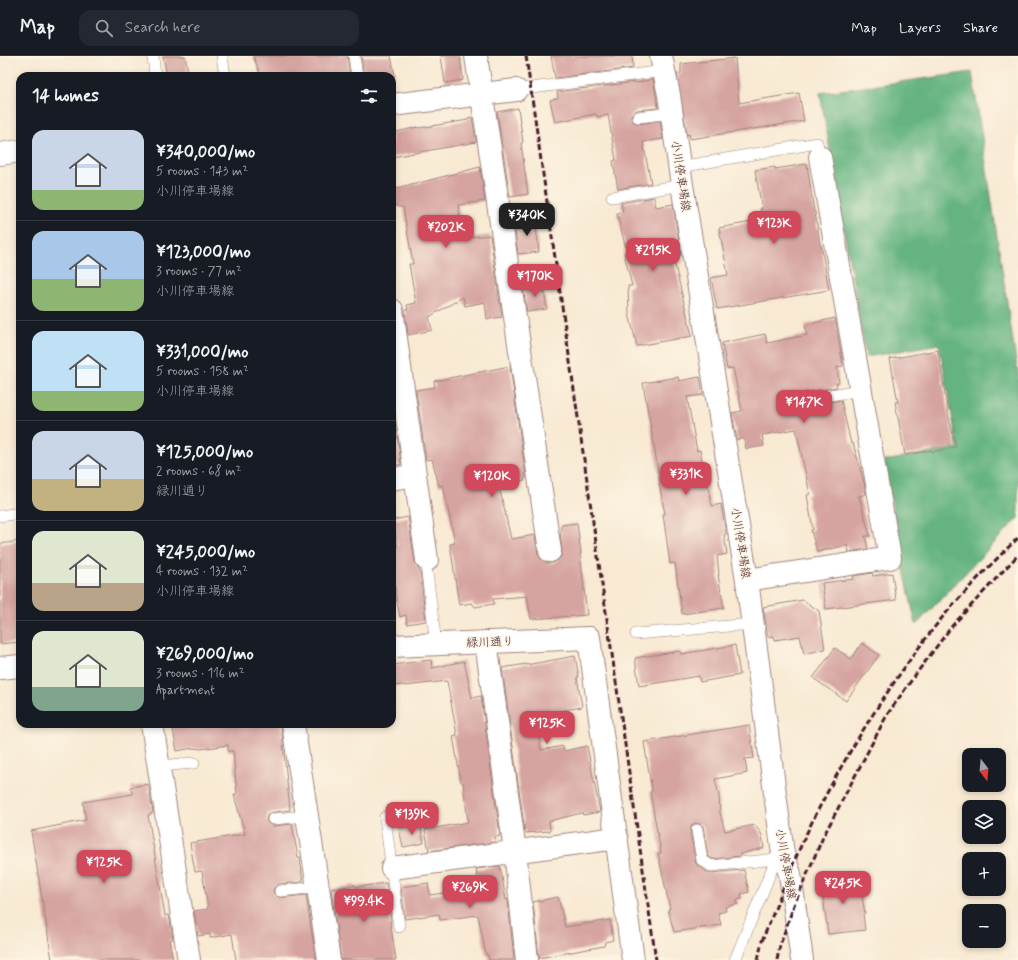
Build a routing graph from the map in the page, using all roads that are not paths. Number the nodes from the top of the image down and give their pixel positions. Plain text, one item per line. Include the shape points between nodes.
1 (153, 56) edge
2 (222, 56) edge
3 (354, 56) edge
4 (476, 56) edge
5 (663, 64) edge
6 (155, 72) edge
7 (224, 72) edge
8 (356, 72) edge
9 (516, 90) joint
10 (482, 94) junction
11 (396, 105) edge
12 (671, 113) junction
13 (638, 117) dead end
14 (16, 152) edge
15 (0, 154) edge
16 (820, 157) joint
17 (681, 176) junction
18 (612, 197) dead end
19 (396, 350) edge
20 (860, 390) junction
21 (807, 399) dead end
22 (415, 475) junction
23 (396, 478) edge
24 (16, 514) edge
25 (0, 516) edge
26 (550, 551) dead end
27 (427, 567) joint
28 (747, 580) junction
29 (752, 624) junction
30 (636, 634) dead end
31 (486, 642) junction
32 (436, 644) junction
33 (396, 646) edge
34 (16, 666) edge
35 (0, 668) edge
36 (153, 728) edge
37 (294, 728) edge
38 (194, 763) dead end
39 (159, 766) junction
40 (307, 816) junction
41 (385, 817) dead end
42 (273, 819) dead end
43 (697, 830) dead end
44 (617, 838) junction
45 (515, 851) junction
46 (779, 856) junction
47 (392, 868) junction
48 (318, 887) junction
49 (280, 891) dead end
50 (399, 927) dead end
51 (189, 960) edge
52 (329, 960) edge
53 (527, 960) edge
54 (634, 960) edge
55 (735, 960) edge
56 (802, 960) edge

1 - 6 lane
2 - 7 lane
3 - 8 lane
4 - 10 street
5 - 9 lane
5 - 12 street, 小川停車場線
9 - 10 street
10 - 11 street
10 - 26 street
12 - 13 lane
12 - 17 street, 小川停車場線
14 - 15 street
16 - 17 lane via 817,143
16 - 20 street
17 - 18 lane
17 - 28 street, 小川停車場線
19 - 22 street
20 - 21 lane
20 - 28 street via 890,558
22 - 23 street
22 - 27 street
24 - 25 lane
27 - 32 lane
28 - 29 street, 小川停車場線
29 - 30 lane
29 - 46 street, 小川停車場線
31 - 32 street, 緑川通り
31 - 44 street, 緑川通り via 588,638
31 - 45 street
32 - 33 street, 緑川通り
34 - 35 street
36 - 39 street
37 - 40 street
38 - 39 lane
39 - 51 street
40 - 42 lane
40 - 48 street
41 - 47 lane
43 - 46 lane via 702,860 711,866
44 - 45 street
44 - 54 street
45 - 47 street
45 - 53 street
46 - 55 lane
46 - 56 street, 小川停車場線 via 790,874
47 - 50 lane
48 - 49 lane
48 - 52 street

